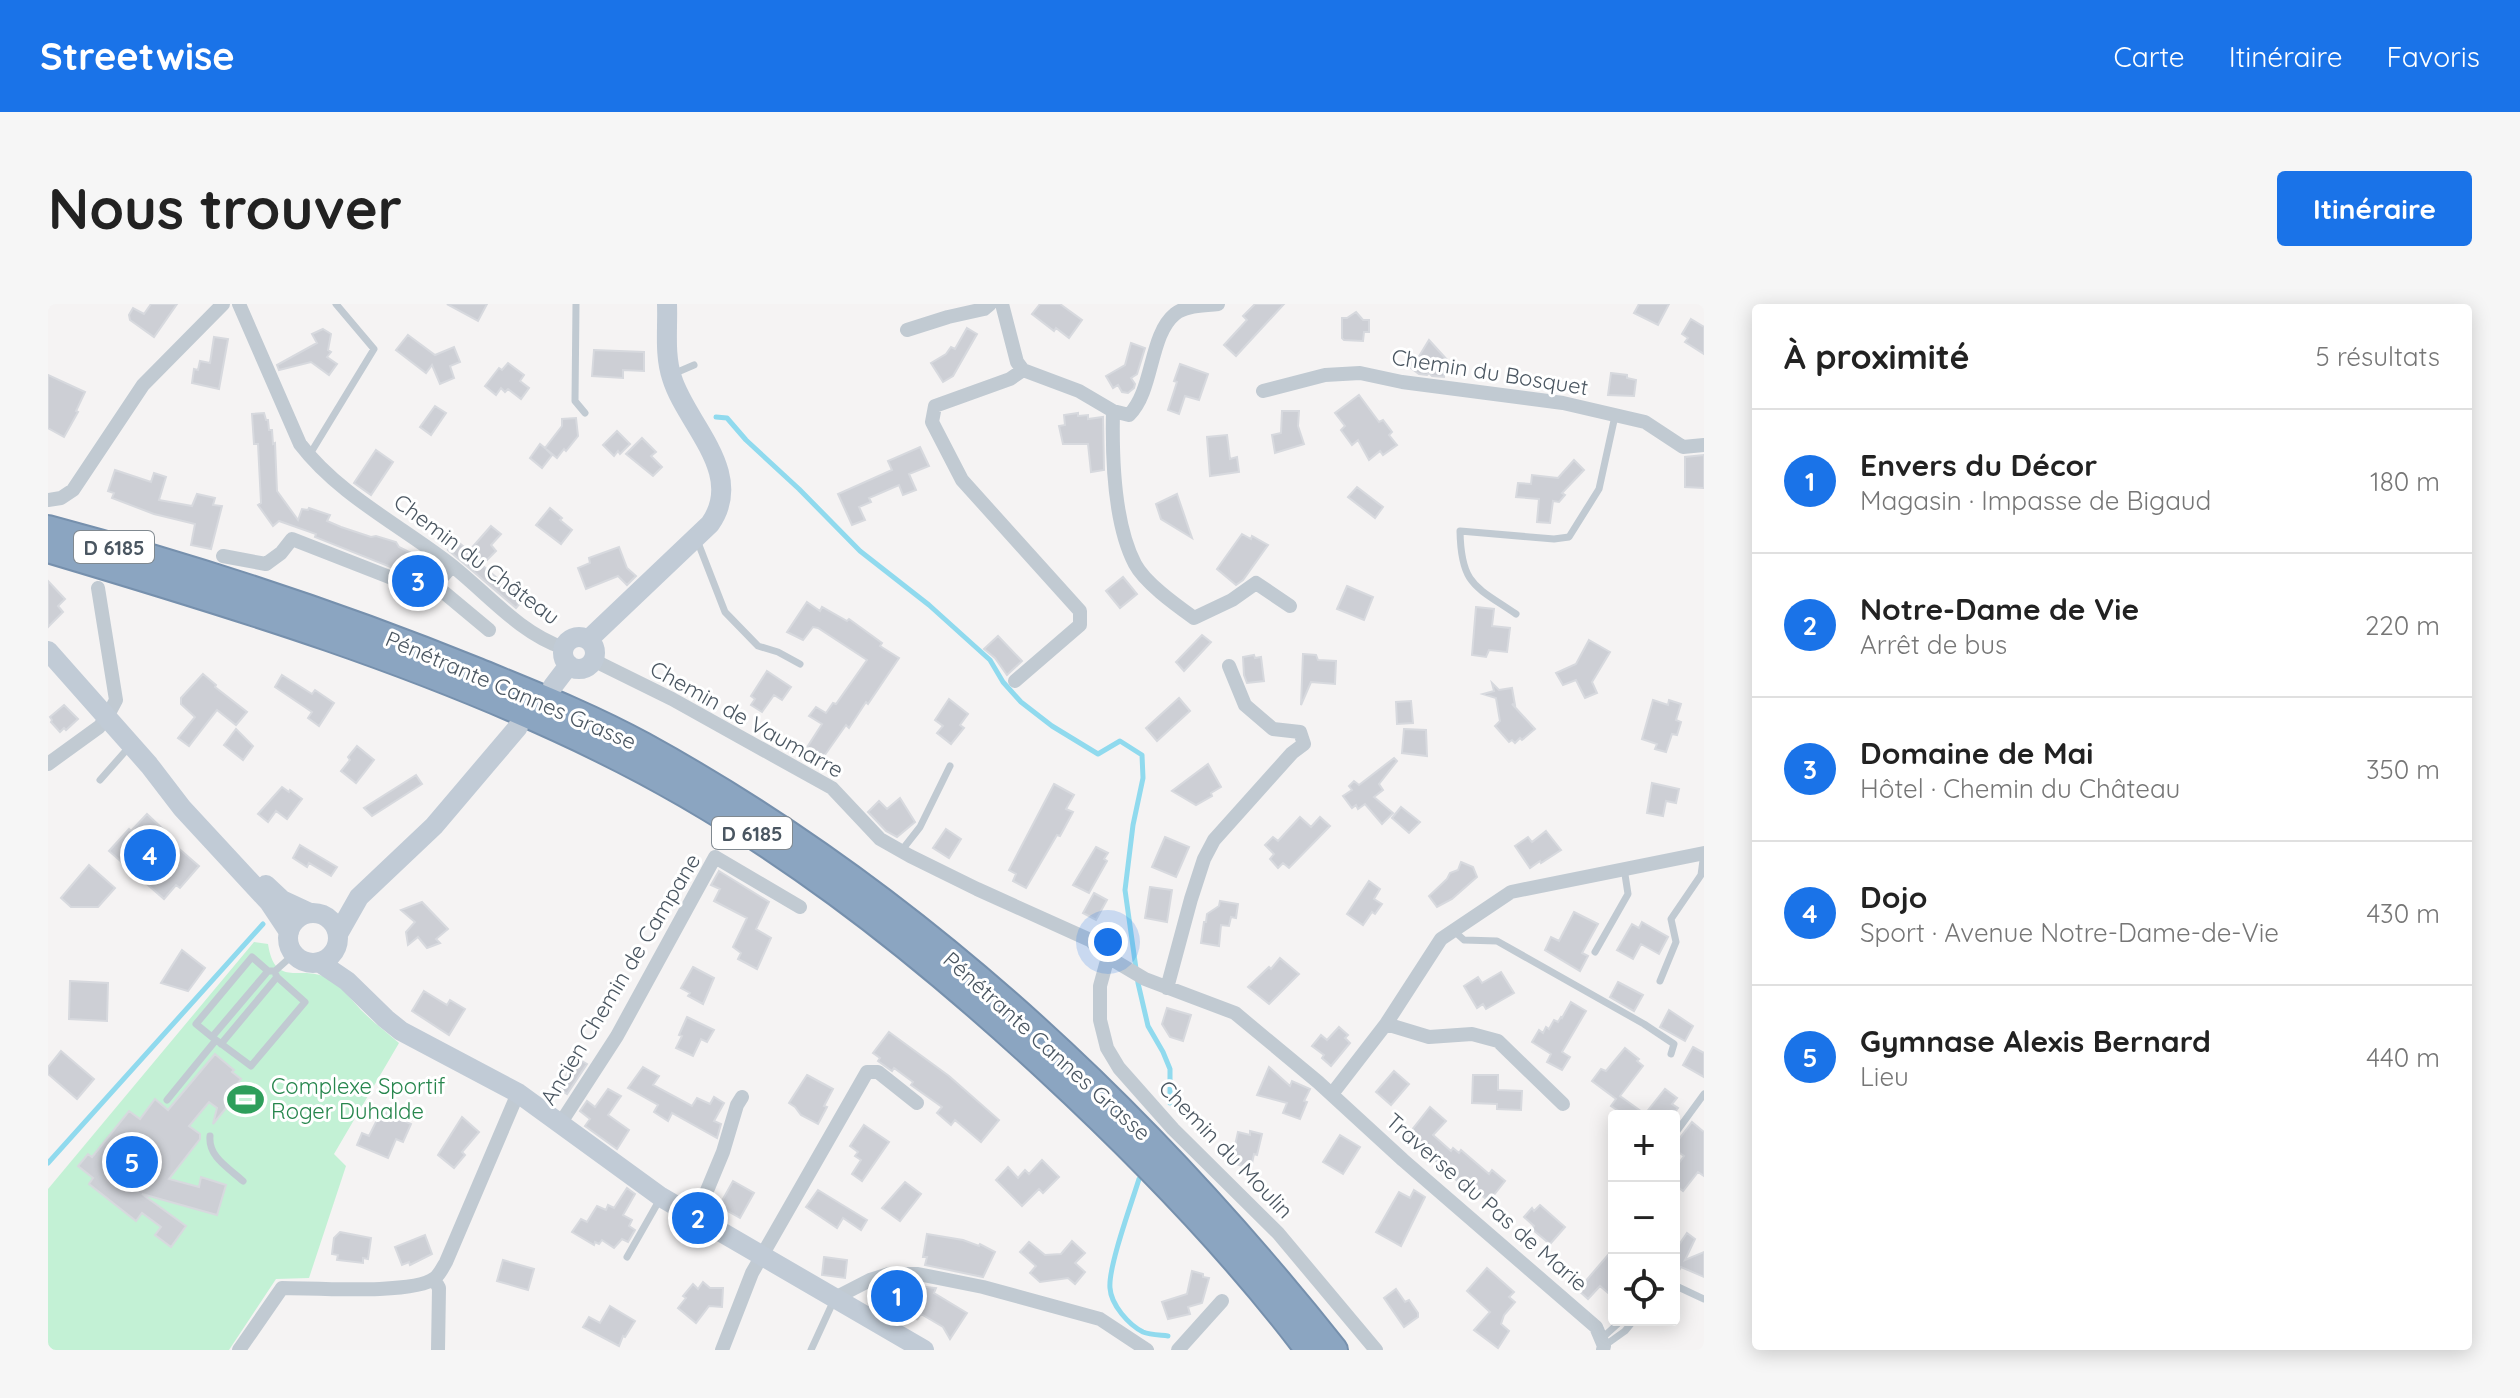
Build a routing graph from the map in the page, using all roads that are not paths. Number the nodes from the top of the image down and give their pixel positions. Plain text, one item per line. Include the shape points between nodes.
1 (223, 304) edge
2 (239, 304) edge
3 (336, 304) edge
4 (576, 304) edge
5 (667, 304) edge
6 (990, 304) edge
7 (1002, 304) edge
8 (1218, 304) edge
9 (1190, 306) edge
10 (907, 330) dead end
11 (694, 365) dead end
12 (1023, 370) junction
13 (671, 375) junction
14 (1263, 391) dead end
15 (1113, 411) junction
16 (585, 413) dead end
17 (1615, 415) junction
18 (1704, 445) edge
19 (309, 456) junction
20 (48, 500) edge
21 (48, 529) edge
22 (696, 538) junction
23 (48, 549) edge
24 (223, 556) dead end
25 (452, 566) junction
26 (435, 585) junction
27 (98, 588) dead end
28 (1290, 606) dead end
29 (1516, 614) dead end
30 (489, 630) dead end
31 (588, 640) junction
32 (48, 651) edge
33 (567, 656) junction
34 (593, 660) junction
35 (800, 664) dead end
36 (1229, 666) dead end
37 (1015, 681) dead end
38 (553, 686) dead end
39 (107, 717) junction
40 (518, 727) dead end
41 (131, 744) junction
42 (48, 764) edge
43 (149, 765) junction
44 (950, 766) dead end
45 (100, 780) dead end
46 (902, 851) junction
47 (1704, 853) edge
48 (1624, 868) junction
49 (359, 897) junction
50 (800, 907) dead end
51 (315, 913) junction
52 (1454, 931) junction
53 (289, 932) junction
54 (338, 938) junction
55 (1595, 952) dead end
56 (294, 954) junction
57 (1108, 957) junction
58 (319, 962) junction
59 (273, 973) junction
60 (1660, 981) dead end
61 (1167, 988) junction
62 (1386, 1024) junction
63 (217, 1040) junction
64 (421, 1041) junction
65 (1671, 1054) dead end
66 (518, 1093) junction
67 (1332, 1094) junction
68 (1704, 1094) edge
69 (742, 1097) dead end
70 (167, 1100) dead end
71 (917, 1103) dead end
72 (1563, 1104) dead end
73 (560, 1124) junction
74 (1680, 1127) edge
75 (210, 1136) dead end
76 (243, 1181) dead end
77 (661, 1197) junction
78 (696, 1217) junction
79 (762, 1255) junction
80 (627, 1257) dead end
81 (434, 1279) junction
82 (1680, 1288) edge
83 (835, 1298) junction
84 (1704, 1299) edge
85 (1222, 1301) dead end
86 (1617, 1326) edge
87 (1629, 1326) edge
88 (1603, 1345) edge
89 (239, 1350) edge
90 (438, 1350) edge
91 (722, 1350) edge
92 (811, 1350) edge
93 (924, 1350) edge
94 (1147, 1350) edge
95 (1178, 1350) edge
96 (1309, 1350) edge
97 (1334, 1350) edge
98 (1376, 1350) edge

1 - 20 street via 143,385 73,490
2 - 19 street, Chemin du Château
3 - 19 lane via 374,349
4 - 16 lane via 575,401
5 - 13 main road
6 - 10 street
7 - 12 street
8 - 9 street
9 - 15 street via 1175,314 1161,335 1139,405 1129,415
11 - 13 lane
12 - 15 street via 1079,391
12 - 37 street via 935,406 932,422 962,480 1080,611 1080,625
13 - 22 main road via 712,452 720,482 715,517
14 - 17 street, Chemin du Bosquet via 1325,375 1360,373
15 - 28 street via 1118,504 1143,575 1194,618 1256,583
17 - 18 street, Chemin du Bosquet via 1645,422 1683,447
17 - 29 lane via 1599,489 1569,537 1460,531 1461,557 1472,584
19 - 25 street, Chemin du Château via 332,480
21 - 97 highway, Pénétrante Cannes Grasse / D 6185 via 180,566 437,655 640,744 782,830 932,941 1079,1070 1201,1192
22 - 31 main road
22 - 35 lane via 725,612 758,646
23 - 96 highway, Pénétrante Cannes Grasse / D 6185 via 258,612 491,699 602,749 739,824 864,913 1007,1031 1142,1159
24 - 26 street via 266,564 292,539 420,589
25 - 26 street
25 - 33 street, Chemin du Château
26 - 30 street
27 - 39 street via 116,700
31 - 33 main road via 572,639
31 - 34 main road via 595,649
32 - 39 main road
33 - 34 main road via 580,669
33 - 38 main road
34 - 46 street, Chemin de Vaumarre via 832,788 880,839
36 - 61 street via 1245,705 1273,729 1300,732 1304,744 1214,840 1191,899
39 - 41 main road
39 - 42 street
40 - 49 main road via 434,826
41 - 43 main road
41 - 45 lane
43 - 51 main road via 282,900
43 - 53 main road
44 - 46 lane
46 - 57 street, Chemin de Vaumarre via 1090,940
47 - 48 street
47 - 60 lane via 1701,875 1671,919 1676,942
48 - 52 street via 1511,892
48 - 55 lane via 1628,894
49 - 51 main road
49 - 54 main road
50 - 73 street, Ancien Chemin de Campane via 715,857 617,1036
51 - 53 main road via 296,919
51 - 54 main road via 332,921
52 - 62 street via 1441,939
52 - 65 lane via 1464,940 1497,941 1644,1024 1674,1044
53 - 56 main road
54 - 58 main road via 332,955
54 - 64 main road via 359,977
56 - 58 main road
56 - 59 lane
57 - 61 street, Chemin de Vaumarre
57 - 98 street, Chemin du Moulin via 1100,986 1100,1020 1119,1068 1278,1233
58 - 64 main road via 401,1031
59 - 63 lane
59 - 63 lane via 252,957 196,1024
59 - 63 lane via 305,1002 251,1066
61 - 67 street, Chemin de Vaumarre via 1235,1013
62 - 67 street
62 - 72 street via 1429,1037 1472,1034 1498,1041
63 - 70 lane
64 - 66 main road
66 - 73 main road
66 - 81 street
67 - 88 street, Traverse du Pas de Marie via 1596,1327
68 - 74 lane
69 - 78 street
71 - 79 street via 878,1072 867,1072
73 - 77 main road
75 - 76 lane via 213,1154
77 - 78 main road
77 - 80 lane
78 - 79 main road
79 - 83 main road
79 - 91 street
81 - 89 street via 385,1288 282,1288
81 - 90 street via 439,1288
82 - 84 lane
83 - 92 lane
83 - 93 main road
83 - 94 street via 889,1274 918,1274 1100,1319
85 - 95 street
86 - 88 lane
87 - 88 lane

